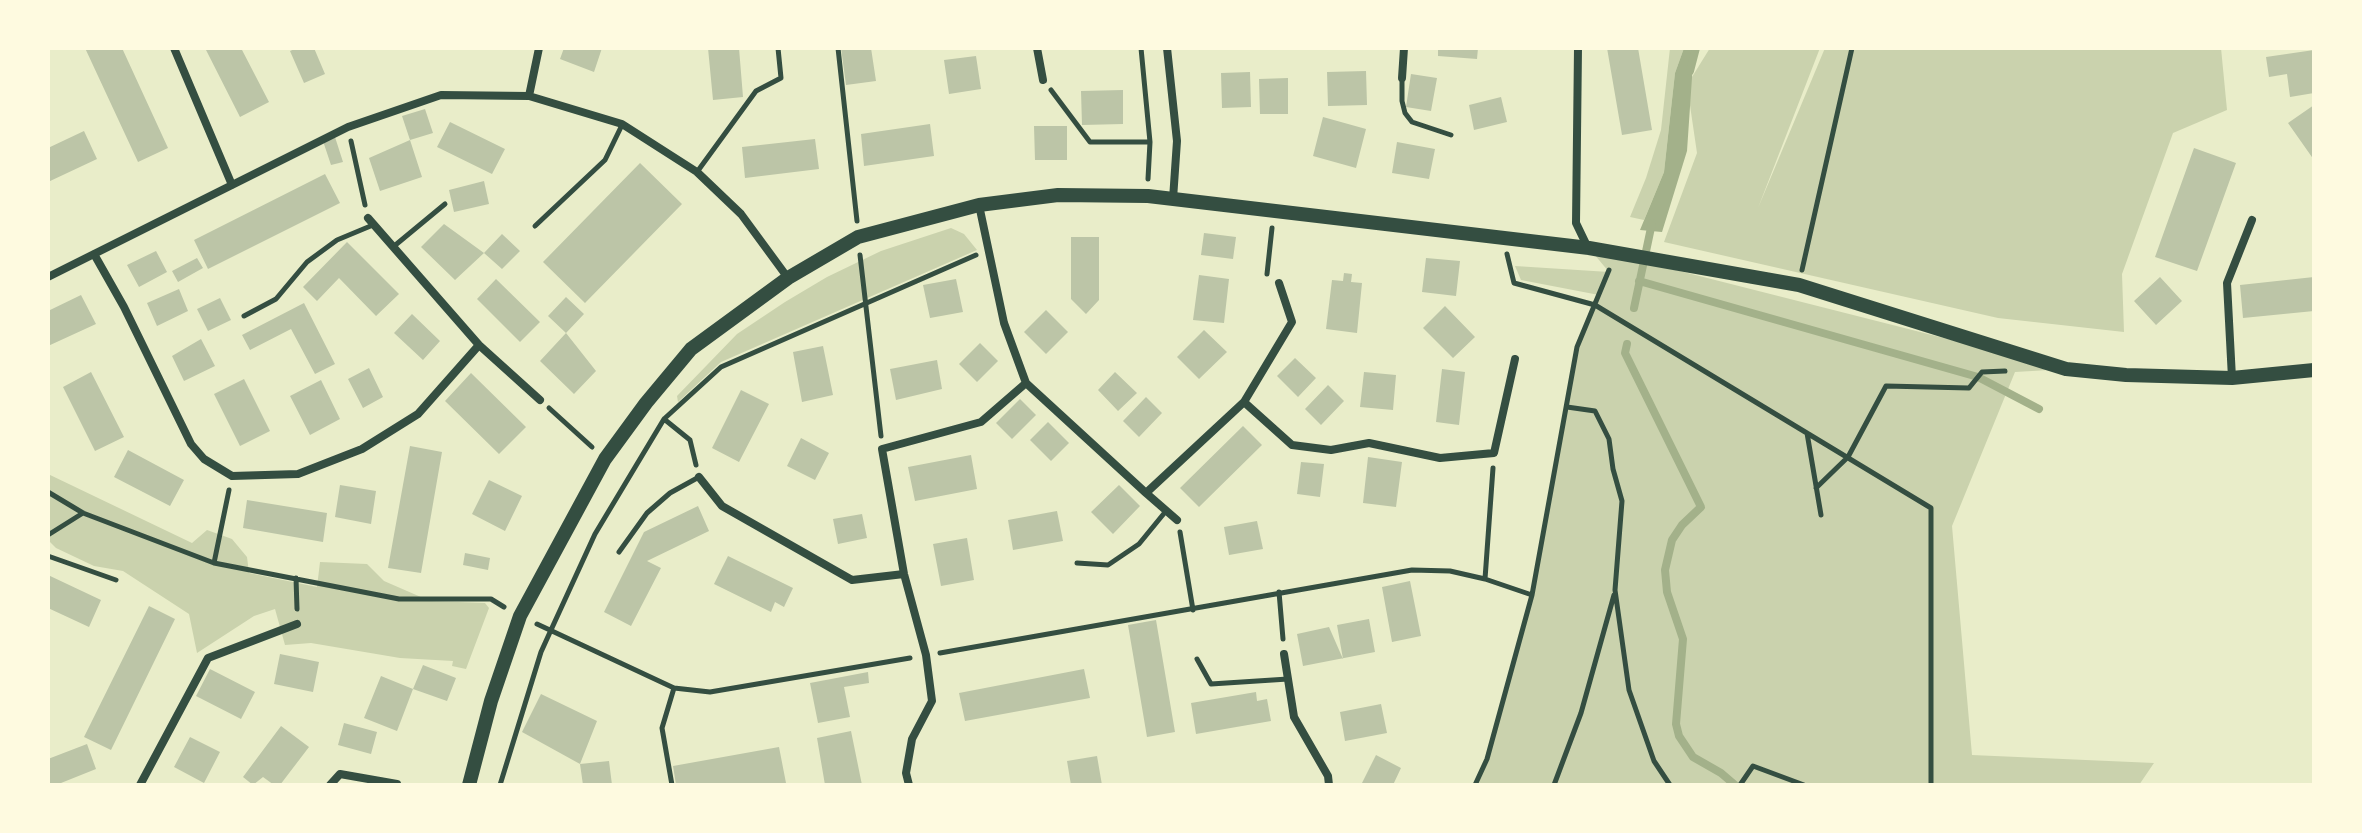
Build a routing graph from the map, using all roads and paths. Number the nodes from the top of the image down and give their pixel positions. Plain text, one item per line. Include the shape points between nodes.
1 (174, 48) edge
2 (539, 48) edge
3 (778, 48) edge
4 (1037, 48) edge
5 (1141, 48) edge
6 (1167, 48) edge
7 (1404, 48) edge
8 (1578, 48) edge
9 (1852, 48) edge
10 (1402, 78) joint
11 (1043, 80) joint
12 (529, 96) junction
13 (622, 124) junction
14 (348, 127) junction
15 (1451, 135) dead end
16 (1150, 142) junction
17 (697, 172) junction
18 (232, 185) junction
19 (1148, 196) junction
20 (1173, 199) junction
21 (445, 204) dead end
22 (979, 205) junction
23 (1273, 211) junction
24 (2252, 220) dead end
25 (371, 222) junction
26 (535, 226) dead end
27 (1503, 238) junction
28 (393, 247) junction
29 (1589, 248) junction
30 (989, 253) junction
31 (94, 254) junction
32 (48, 277) edge
33 (788, 278) junction
34 (1279, 283) joint
35 (1799, 285) junction
36 (1595, 305) junction
37 (244, 316) dead end
38 (479, 345) junction
39 (1515, 359) dead end
40 (2314, 370) edge
41 (1982, 372) dead end
42 (2232, 378) junction
43 (1026, 383) junction
44 (540, 400) joint
45 (1244, 402) junction
46 (1567, 407) junction
47 (664, 419) junction
48 (1807, 432) junction
49 (1494, 453) junction
50 (1848, 457) junction
51 (605, 459) junction
52 (232, 476) junction
53 (699, 477) junction
54 (1816, 488) junction
55 (48, 492) edge
56 (1146, 493) junction
57 (1167, 510) junction
58 (83, 513) junction
59 (1821, 515) dead end
60 (1177, 520) joint
61 (48, 535) edge
62 (619, 552) dead end
63 (48, 556) edge
64 (214, 563) junction
65 (1077, 563) dead end
66 (904, 574) junction
67 (296, 578) junction
68 (1485, 579) junction
69 (116, 580) dead end
70 (1615, 590) junction
71 (1279, 592) junction
72 (1532, 595) junction
73 (1193, 610) junction
74 (520, 616) junction
75 (297, 624) joint
76 (551, 630) junction
77 (1284, 654) joint
78 (926, 655) junction
79 (1197, 659) dead end
80 (1288, 679) junction
81 (674, 688) junction
82 (397, 784) edge
83 (140, 785) edge
84 (330, 785) edge
85 (469, 785) edge
86 (500, 785) edge
87 (672, 785) edge
88 (909, 785) edge
89 (1329, 785) edge
90 (1475, 785) edge
91 (1554, 785) edge
92 (1670, 785) edge
93 (1740, 785) edge
94 (1804, 785) edge
95 (1931, 785) edge

1 - 18 street
2 - 12 street
3 - 17 lane via 781,78 756,91
4 - 11 street
5 - 16 path
6 - 20 street via 1177,141
7 - 10 street
8 - 29 street via 1576,223
9 - 35 path
10 - 15 lane via 1402,101 1412,122
11 - 16 path via 1090,142
12 - 13 street
12 - 14 street via 441,95
13 - 17 street
13 - 26 lane via 605,160
14 - 18 street
14 - 25 path
16 - 19 path
17 - 33 street via 741,214
18 - 31 street
19 - 20 street
19 - 22 street via 1058,195
20 - 23 street
21 - 28 lane
22 - 30 street
22 - 33 street via 858,237
23 - 27 street
23 - 34 path via 1267,275
24 - 42 street via 2227,283
25 - 28 street
25 - 37 lane via 327,247 276,299
27 - 29 street
27 - 36 path via 1514,283
28 - 38 street
29 - 35 street
29 - 36 path via 1610,271
30 - 43 street via 1004,323
30 - 47 path via 721,367
31 - 32 street
31 - 52 street via 191,444
33 - 51 street via 691,349
34 - 45 street via 1292,322
35 - 42 street via 2066,369
36 - 46 path via 1577,347
36 - 48 path
38 - 44 street
38 - 52 street via 418,414 362,449 298,474
39 - 49 street
40 - 42 street
41 - 50 path via 1969,388 1886,386
43 - 56 street
43 - 66 street via 981,422 882,449
44 - 51 path
45 - 49 street via 1292,445 1331,450 1369,443 1440,458
45 - 56 street
46 - 70 path via 1595,411 1609,439 1622,501
46 - 72 path
47 - 53 path via 690,440
47 - 76 path via 595,534
48 - 50 path
48 - 54 path
49 - 68 path
50 - 54 path
50 - 95 path via 1931,508
51 - 74 street
52 - 64 path
53 - 62 lane via 647,513
53 - 66 street via 722,506 852,580
54 - 59 path
55 - 58 path
56 - 57 street
57 - 60 street
57 - 65 lane via 1139,544 1108,565
58 - 61 path
58 - 64 path
60 - 73 path
63 - 69 lane
64 - 67 path
66 - 78 street
67 - 74 path via 399,599 491,599
67 - 75 path
68 - 71 path via 1412,570
68 - 72 path
70 - 91 path via 1581,713
70 - 92 path via 1629,690 1654,761
71 - 73 path
71 - 77 path
72 - 90 path via 1487,759
73 - 78 path
74 - 76 path
74 - 85 street
75 - 83 street via 208,658
76 - 81 path
76 - 86 path
77 - 80 street
78 - 81 path via 710,692
78 - 88 street via 932,701 912,739
79 - 80 lane via 1211,684
80 - 89 street via 1294,717
81 - 87 path via 662,728
82 - 84 street via 340,774
93 - 94 path via 1753,766

